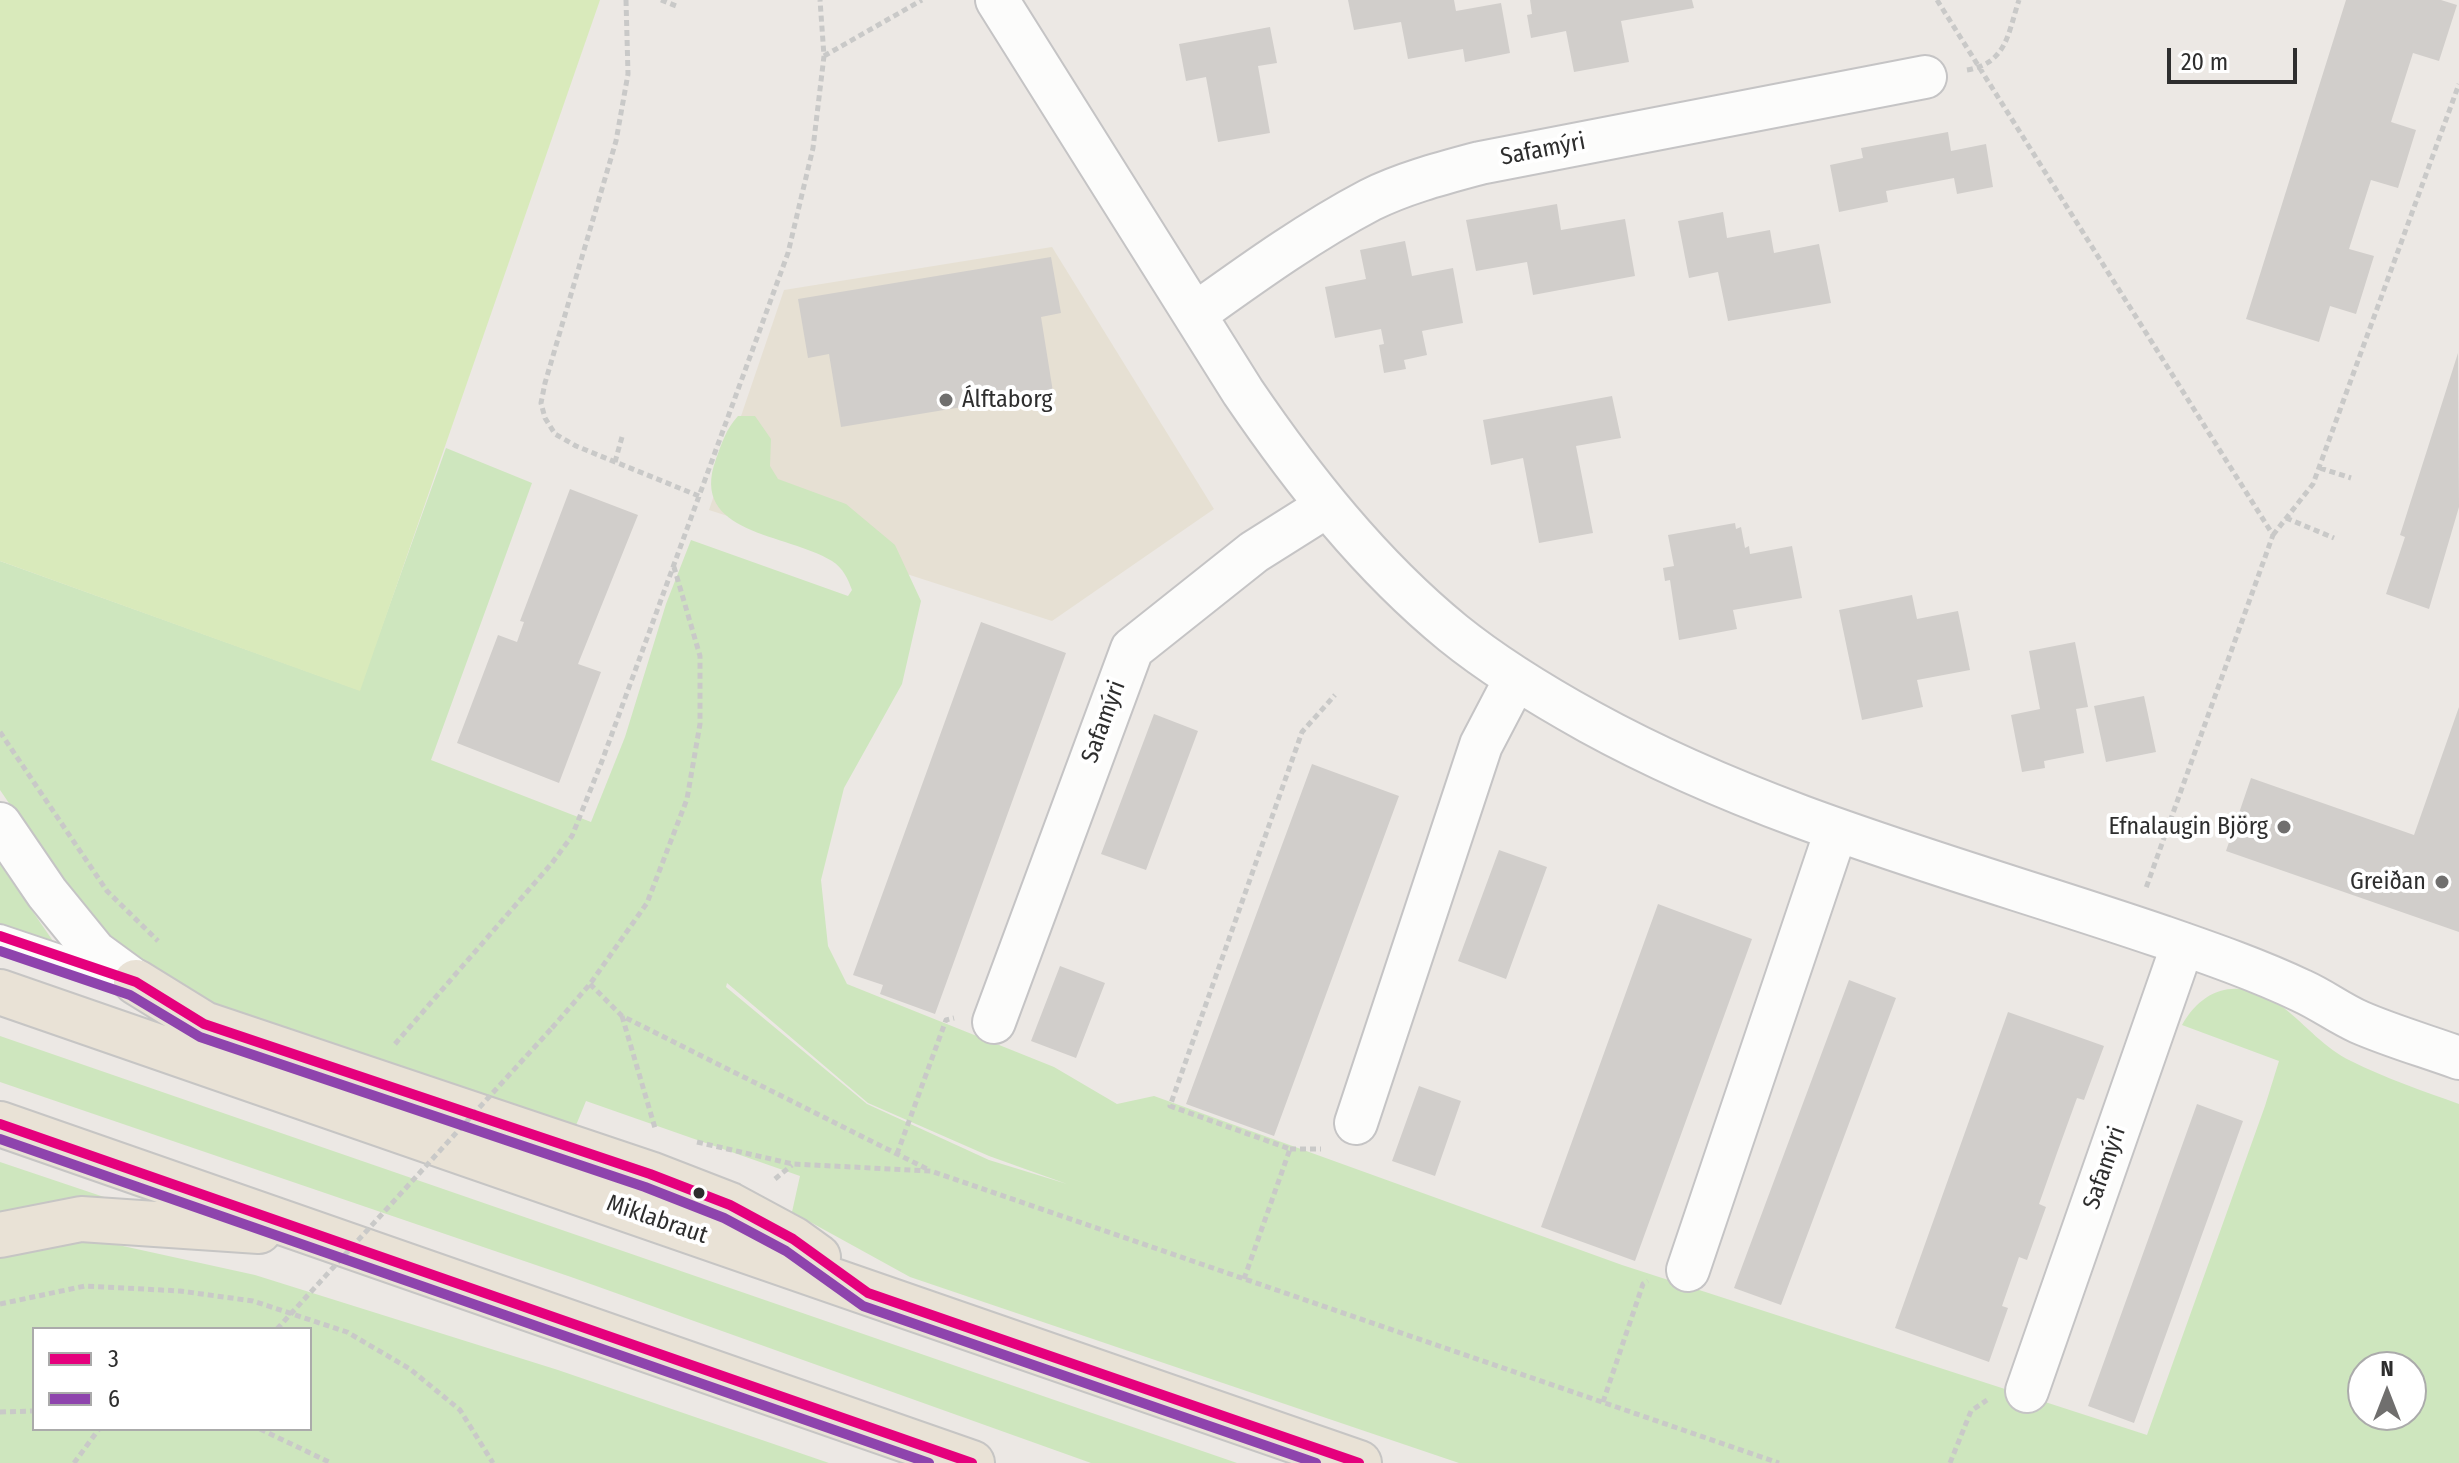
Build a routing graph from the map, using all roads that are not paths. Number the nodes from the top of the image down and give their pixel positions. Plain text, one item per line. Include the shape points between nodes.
1 (997, 0) edge
2 (1925, 77) dead end
3 (1195, 314) junction
4 (1327, 506) junction
5 (1516, 678) junction
6 (0, 824) edge
7 (1836, 831) junction
8 (0, 936) edge
9 (2183, 944) junction
10 (136, 982) junction
11 (0, 992) edge
12 (996, 1013) road end
13 (2459, 1058) edge
14 (1356, 1123) dead end
15 (0, 1124) edge
16 (0, 1235) edge
17 (315, 1235) junction
18 (1688, 1270) road end
19 (868, 1293) junction
20 (2027, 1391) road end
21 (972, 1463) edge
22 (1359, 1463) edge

1 - 3 street
2 - 3 street, Safamýri via 1480,163 1415,182 1319,230
3 - 4 street via 1283,450
4 - 5 street via 1414,598
4 - 12 street, Safamýri via 1254,552 1132,649
5 - 7 street via 1640,750
5 - 14 street via 1481,745
6 - 10 street via 95,952
7 - 9 street
7 - 18 street
8 - 10 lane
9 - 13 street via 2302,990 2359,1022
9 - 20 street, Safamýri
10 - 19 highway via 204,1024 730,1205 793,1239
11 - 19 highway, Miklabraut
15 - 17 highway
16 - 17 highway via 81,1219
17 - 21 highway
19 - 22 highway, Miklabraut

